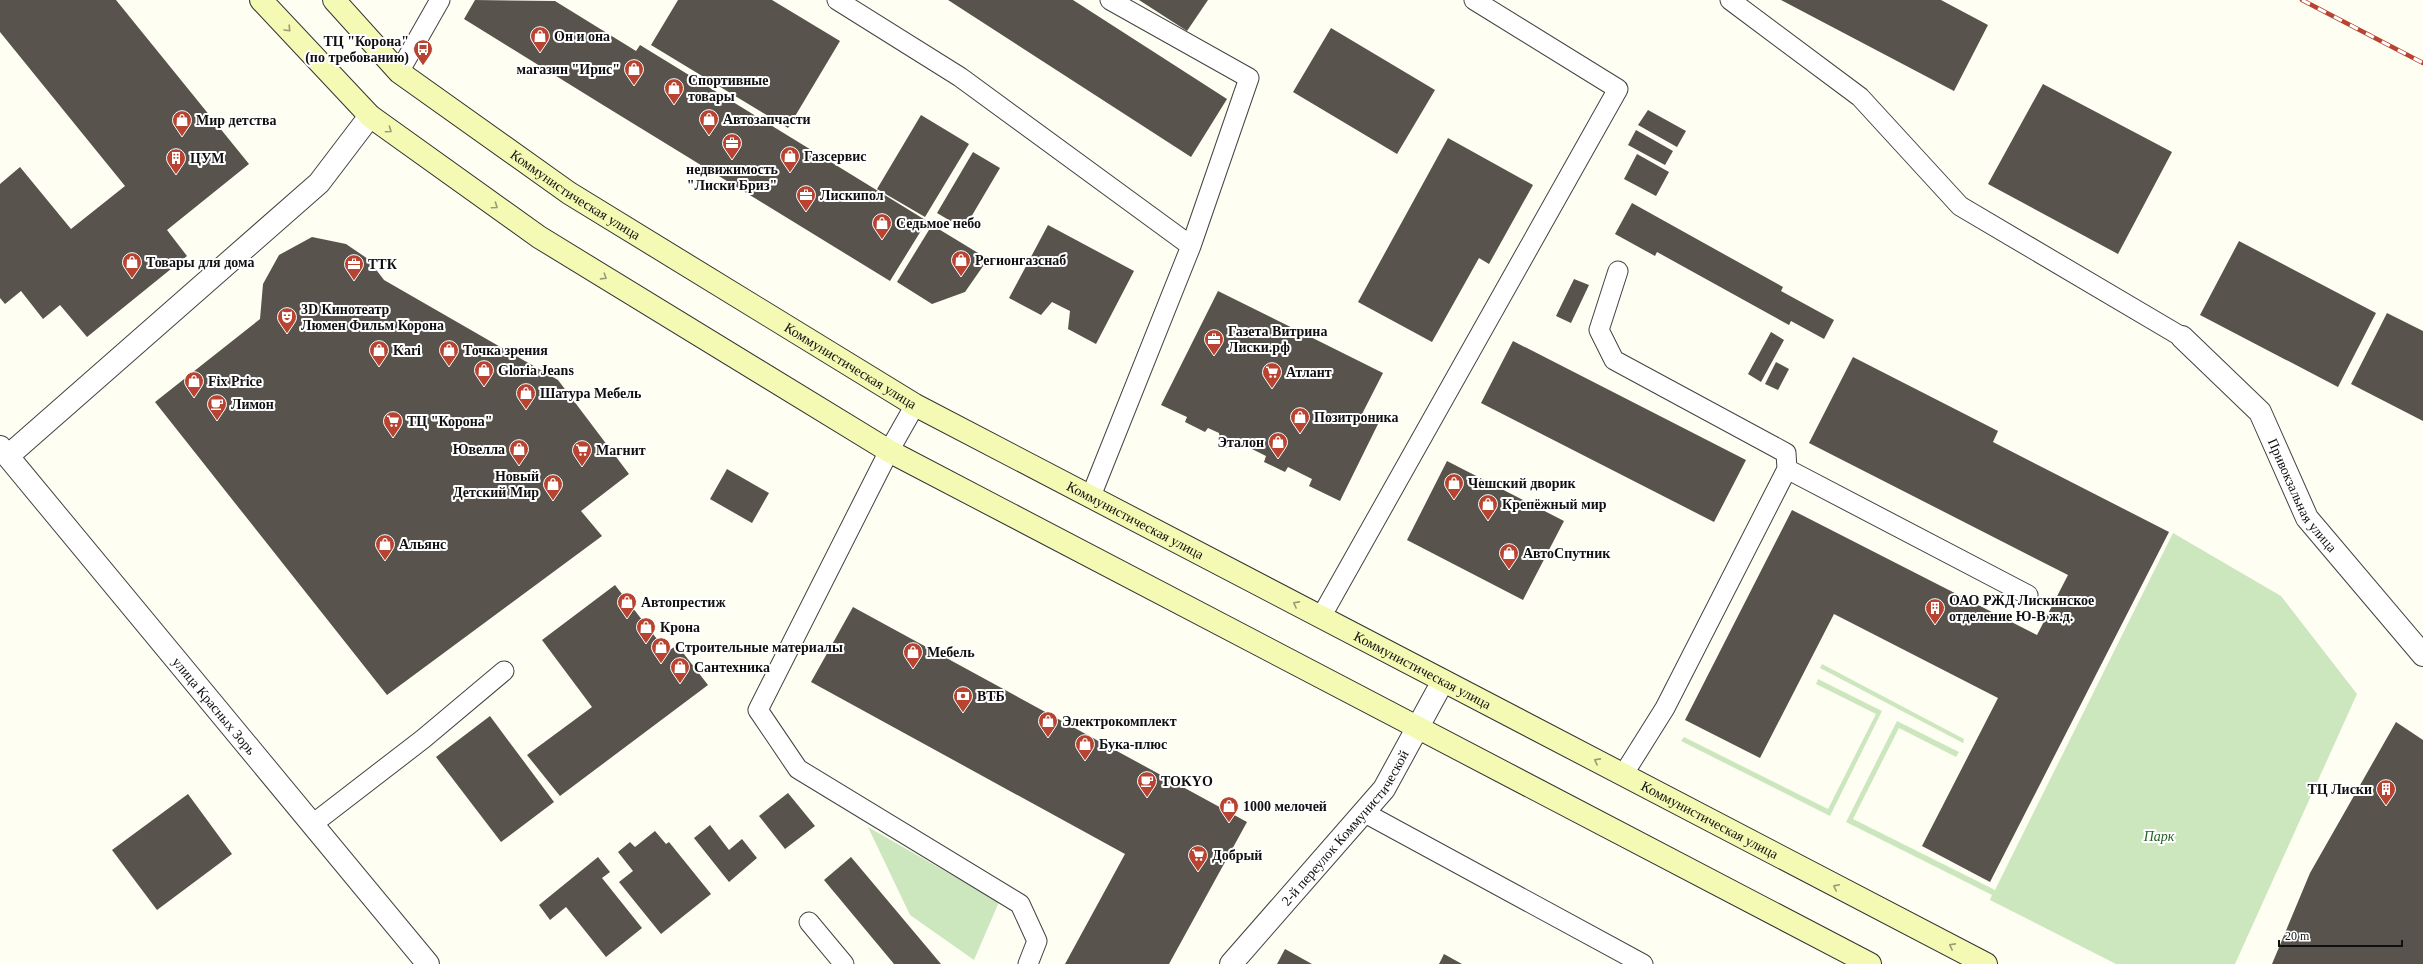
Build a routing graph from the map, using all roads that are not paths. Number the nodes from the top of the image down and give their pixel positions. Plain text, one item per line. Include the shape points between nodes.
1 (262, 0) edge
2 (334, 0) edge
3 (440, 0) edge
4 (837, 0) edge
5 (1110, 0) edge
6 (1474, 0) edge
7 (1730, 0) edge
8 (399, 72) junction
9 (370, 116) junction
10 (1191, 246) junction
11 (1618, 271) dead end
12 (2182, 337) joint
13 (916, 405) junction
14 (889, 451) junction
15 (4, 452) edge
16 (1787, 469) junction
17 (1091, 496) junction
18 (2028, 595) dead end
19 (1321, 617) junction
20 (2423, 655) edge
21 (504, 671) dead end
22 (1443, 681) junction
23 (1418, 728) junction
24 (1623, 774) junction
25 (1365, 813) junction
26 (314, 823) junction
27 (809, 922) dead end
28 (428, 964) edge
29 (844, 964) edge
30 (1028, 964) edge
31 (1231, 964) edge
32 (1643, 964) edge
33 (1870, 964) edge
34 (1986, 964) edge

1 -> 9 main road
2 - 8 main road, Коммунистическая улица
3 - 8 lane
4 - 10 lane via 960,77
5 - 10 lane via 1249,78
6 - 19 lane via 1618,89
7 - 12 lane via 1860,97 1960,206
8 - 13 main road, Коммунистическая улица via 569,193
9 -> 14 main road via 539,237
9 - 15 street via 319,183
10 - 17 lane
11 - 16 lane via 1599,330 1614,360 1786,453
12 - 20 street, Привокзальная улица via 2260,412 2307,518
13 - 14 lane
13 - 17 main road, Коммунистическая улица
14 - 23 main road
14 - 30 lane via 758,710 798,769 1020,904 1037,941
15 - 26 street, улица Красных Зорь
16 - 18 lane
16 - 24 lane via 1665,708
19 -> 17 main road, Коммунистическая улица
19 - 22 main road, Коммунистическая улица
21 - 26 lane via 423,739
22 - 23 street, 2-й переулок Коммунистической
24 -> 22 main road, Коммунистическая улица
23 - 25 street, 2-й переулок Коммунистической via 1384,789
23 - 33 main road
34 -> 24 main road, Коммунистическая улица
25 - 31 street, 2-й переулок Коммунистической
25 - 32 lane
26 - 28 street, улица Красных Зорь
27 - 29 lane

